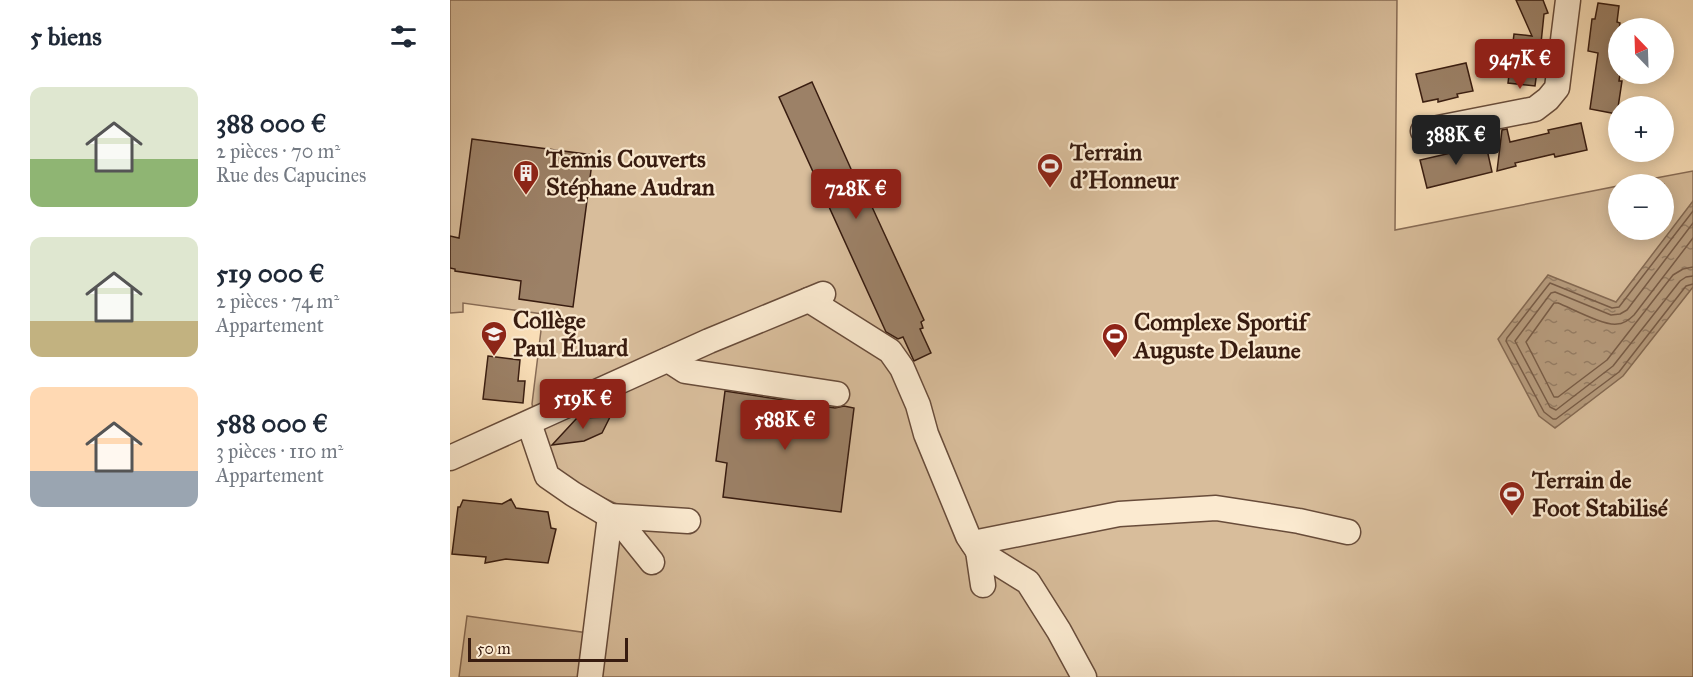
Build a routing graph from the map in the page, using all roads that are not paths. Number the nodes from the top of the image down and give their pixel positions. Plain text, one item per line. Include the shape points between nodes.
1 (1568, 0) edge
2 (1423, 131) dead end
3 (668, 360) junction
4 (837, 394) dead end
5 (529, 423) junction
6 (450, 458) edge
7 (610, 516) junction
8 (688, 520) dead end
9 (1348, 532) dead end
10 (976, 547) junction
11 (652, 562) dead end
12 (983, 585) dead end
13 (590, 677) edge
14 (1084, 677) edge

1 - 2 street via 1557,88 1548,99 1535,109
3 - 4 street via 685,371
3 - 5 street
3 - 10 street via 816,297 890,351 902,368 968,536
5 - 6 street
5 - 7 street via 547,476
7 - 8 street
7 - 11 street
7 - 13 street
9 - 10 street via 1216,508 1119,514
10 - 12 street
10 - 14 street via 1028,582

